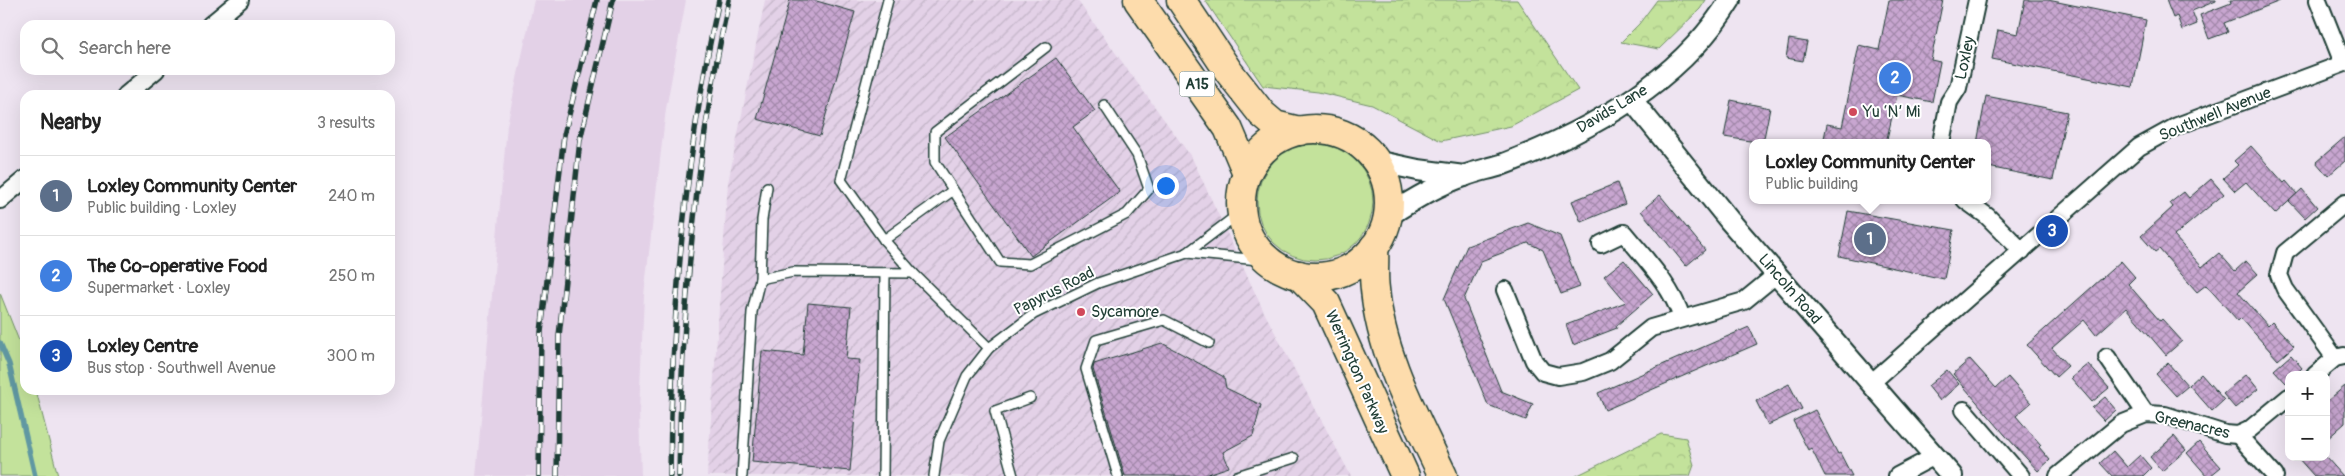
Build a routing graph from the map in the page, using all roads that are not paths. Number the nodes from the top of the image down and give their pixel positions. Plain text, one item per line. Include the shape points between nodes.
1 (240, 0) edge
2 (888, 0) edge
3 (1138, 0) edge
4 (1181, 0) edge
5 (1730, 0) edge
6 (1977, 0) edge
7 (2318, 0) edge
8 (216, 20) edge
9 (1046, 47) dead end
10 (2344, 63) edge
11 (150, 75) edge
12 (132, 90) edge
13 (1632, 100) junction
14 (1104, 105) dead end
15 (1300, 131) junction
16 (1942, 139) edge
17 (1376, 160) junction
18 (1247, 173) junction
19 (1464, 176) junction
20 (20, 184) edge
21 (768, 188) dead end
22 (952, 191) junction
23 (0, 200) edge
24 (2345, 203) edge
25 (1970, 204) edge
26 (1242, 212) junction
27 (1388, 216) junction
28 (884, 240) junction
29 (1601, 244) dead end
30 (1374, 247) junction
31 (2022, 251) junction
32 (1187, 253) junction
33 (1268, 261) junction
34 (885, 273) junction
35 (914, 273) junction
36 (1777, 274) junction
37 (1299, 275) junction
38 (760, 279) junction
39 (1505, 290) dead end
40 (1682, 318) junction
41 (1209, 344) dead end
42 (989, 348) junction
43 (2108, 357) dead end
44 (2340, 357) edge
45 (2321, 371) edge
46 (1871, 383) junction
47 (1030, 398) dead end
48 (2285, 400) edge
49 (1964, 410) dead end
50 (2146, 414) junction
51 (2238, 435) junction
52 (1935, 456) junction
53 (1294, 458) dead end
54 (742, 476) edge
55 (883, 476) edge
56 (934, 476) edge
57 (1014, 476) edge
58 (1118, 476) edge
59 (1236, 476) edge
60 (1405, 476) edge
61 (1443, 476) edge
62 (1897, 476) edge
63 (1952, 476) edge
64 (2021, 476) edge
65 (2058, 476) edge
66 (2275, 476) edge

1 - 8 street
2 - 28 lane via 840,180
3 - 18 highway, A15 via 1228,128
4 - 15 highway, A15 via 1229,72 1262,114 1275,124
5 - 13 street, Davids Lane via 1701,40 1677,65
6 - 16 street, Loxley via 1958,88 1949,102
7 - 10 street
9 - 22 lane via 935,132 935,162
10 - 31 street, Southwell Avenue via 2176,126 2139,147
11 - 12 street
13 - 19 street, Davids Lane via 1561,139 1500,165
13 - 36 street, Lincoln Road
14 - 22 lane via 1138,155 1149,189 1127,214 1030,264 1000,262
15 - 17 highway via 1321,129 1342,134 1361,145
15 - 18 highway via 1283,136 1268,146
17 - 19 street, Davids Lane
17 - 27 highway via 1389,197
18 - 26 highway via 1242,192
19 - 27 street, Davids Lane via 1418,196
20 - 23 street
21 - 38 lane via 762,220
22 - 28 lane
24 - 44 street via 2285,253 2279,275 2285,290
25 - 31 street via 1987,216
26 - 32 lane, Papyrus Road
26 - 33 highway via 1246,231
27 - 30 highway
28 - 35 lane
29 - 40 street via 1624,233 1676,300
30 - 37 highway via 1360,262 1341,272 1320,277
30 - 61 highway, Werrington Parkway via 1375,289 1386,347 1395,374
31 - 46 street, Southwell Avenue
32 - 33 lane, Papyrus Road
32 - 42 lane, Papyrus Road via 1098,283 1034,314
33 - 37 highway
34 - 35 lane
34 - 38 lane via 793,272
34 - 55 lane
35 - 42 lane
36 - 40 street via 1744,301
36 - 46 street, Lincoln Road
37 - 60 highway, Werrington Parkway via 1326,303
38 - 54 lane via 752,312
39 - 40 street via 1534,362 1543,372 1558,376 1583,372 1610,360 1651,328
41 - 58 lane via 1164,320 1096,340 1086,369
42 - 56 lane, Papyrus Road via 967,376 946,424 939,441
43 - 50 street, Greenacres
44 - 45 street
46 - 52 street, Lincoln Road
47 - 57 lane via 995,411
48 - 51 street, Greenacres via 2249,430
49 - 64 street
50 - 51 street, Greenacres via 2165,415
50 - 65 street, Greenacres via 2121,424
51 - 66 street, Greenacres
52 - 62 street
52 - 63 street, Lincoln Road
53 - 59 lane

